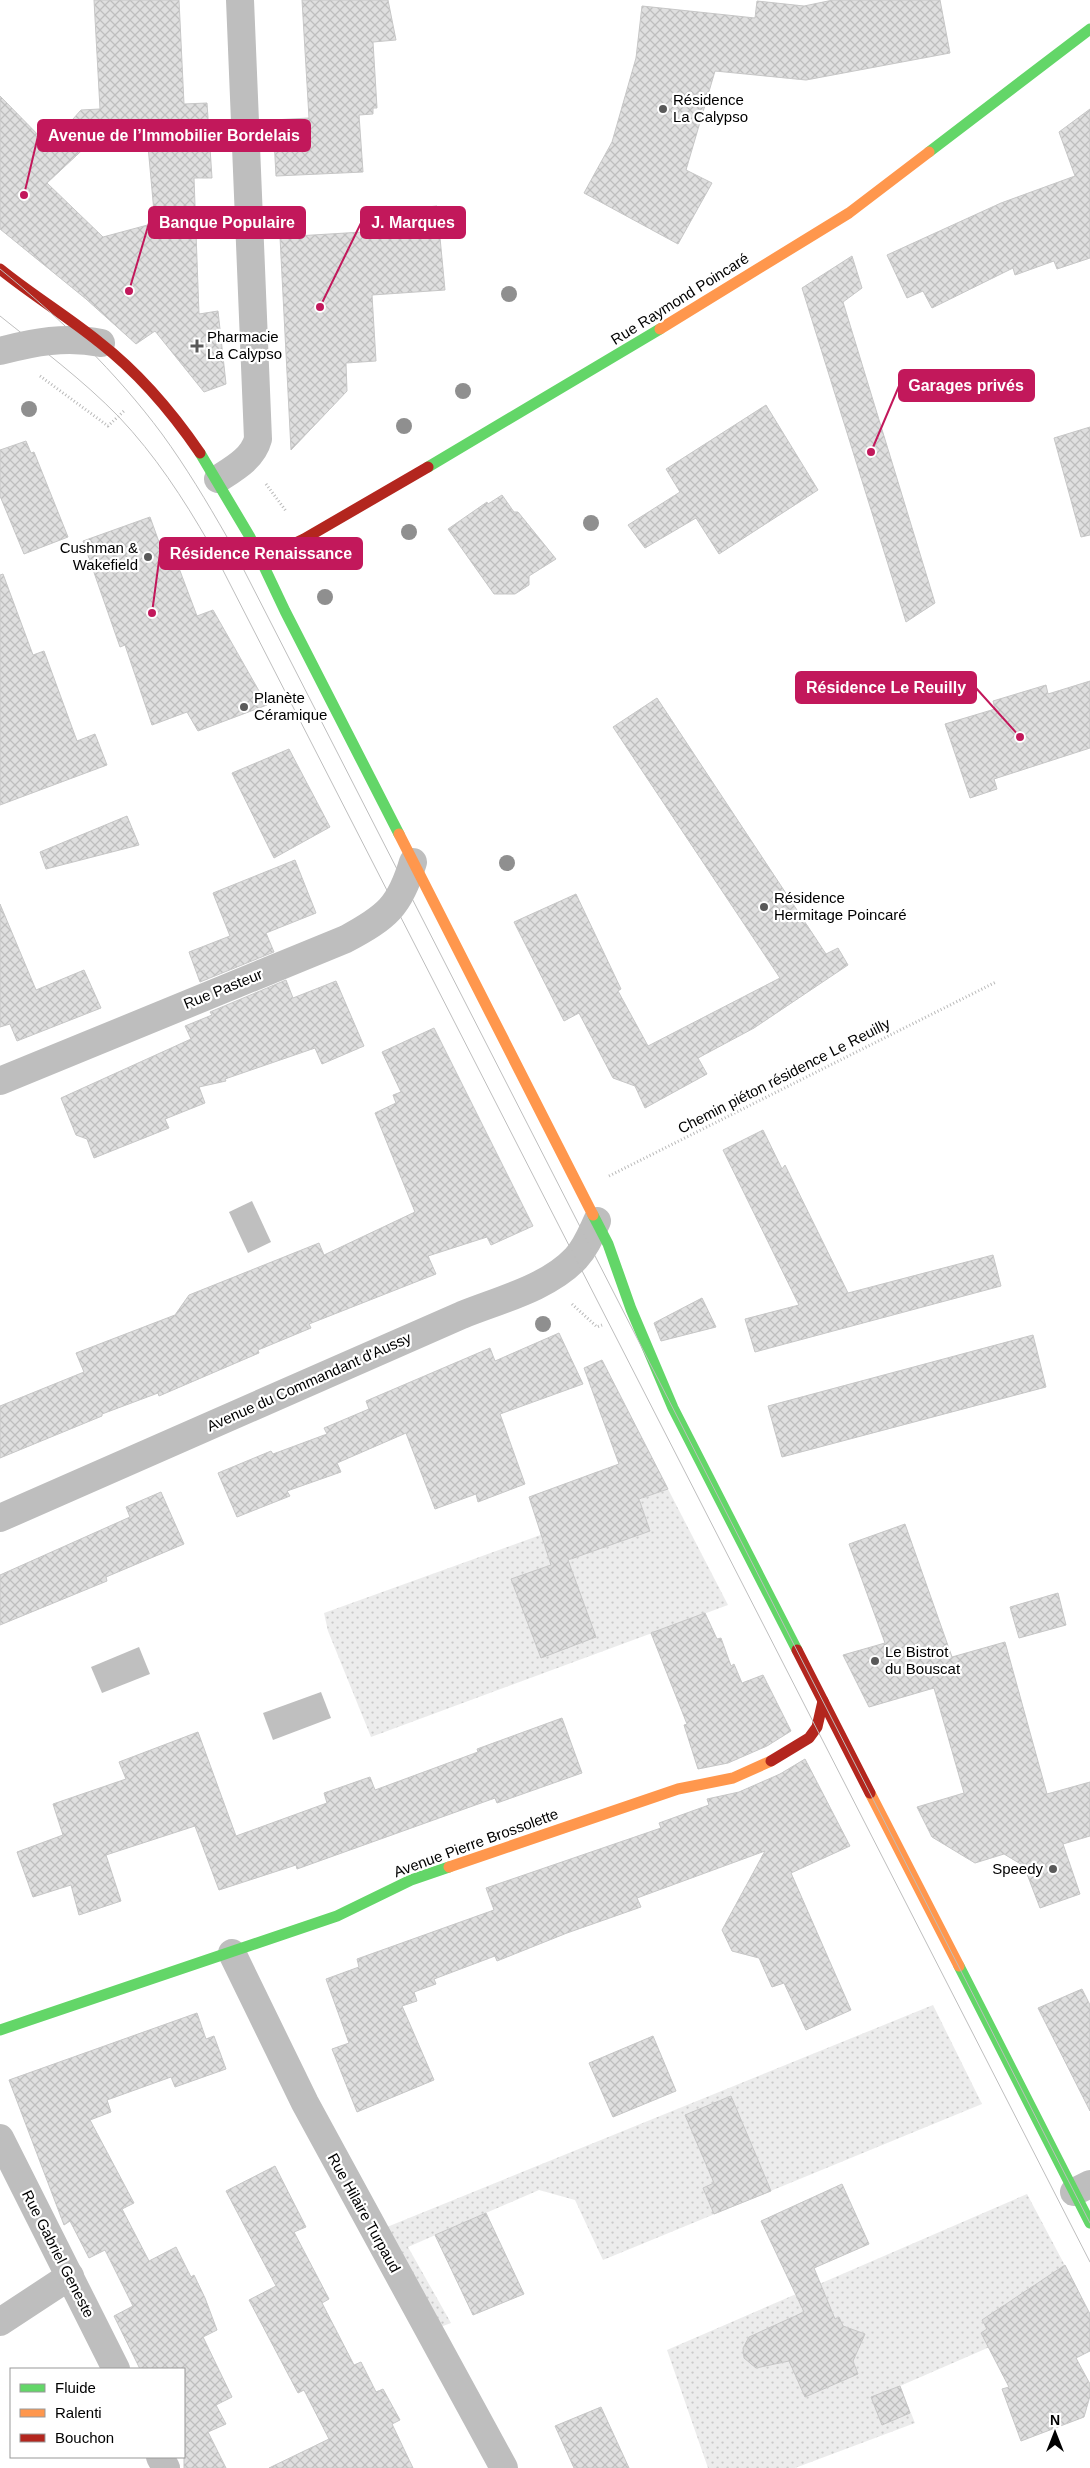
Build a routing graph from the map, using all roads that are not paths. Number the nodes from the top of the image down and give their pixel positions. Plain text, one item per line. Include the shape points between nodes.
1 (240, 0) edge
2 (1090, 29) edge
3 (0, 269) edge
4 (101, 343) junction
5 (0, 351) edge
6 (218, 478) junction
7 (262, 559) junction
8 (413, 862) junction
9 (0, 1081) edge
10 (597, 1221) junction
11 (0, 1518) edge
12 (823, 1701) junction
13 (232, 1953) junction
14 (0, 2030) edge
15 (0, 2138) edge
16 (1082, 2188) edge
17 (1090, 2223) edge
18 (70, 2276) junction
19 (0, 2322) edge
20 (116, 2368) edge
21 (504, 2468) edge

1 - 6 street via 258,439 256,448 247,458
2 - 7 main road, Rue Raymond Poincaré via 849,213 594,370 304,539
3 - 4 main road
4 - 5 street via 79,339 55,340
4 - 6 main road via 149,387
6 - 7 main road
7 - 8 main road via 285,611
8 - 9 street, Rue Pasteur via 396,905 363,930
8 - 10 main road
10 - 11 street, Avenue du Commandant d'Aussy via 588,1242 576,1257 550,1277 525,1290
10 - 12 main road via 673,1408
12 - 13 main road, Avenue Pierre Brossolette via 821,1716 809,1738 774,1760 733,1778 678,1788 411,1880 337,1916
12 - 16 main road
13 - 14 main road, Avenue Pierre Brossolette
13 - 21 street, Rue Hilaire Turpaud via 305,2103
15 - 18 street, Rue Gabriel Geneste
16 - 17 main road
18 - 19 street
18 - 20 street, Rue Gabriel Geneste

